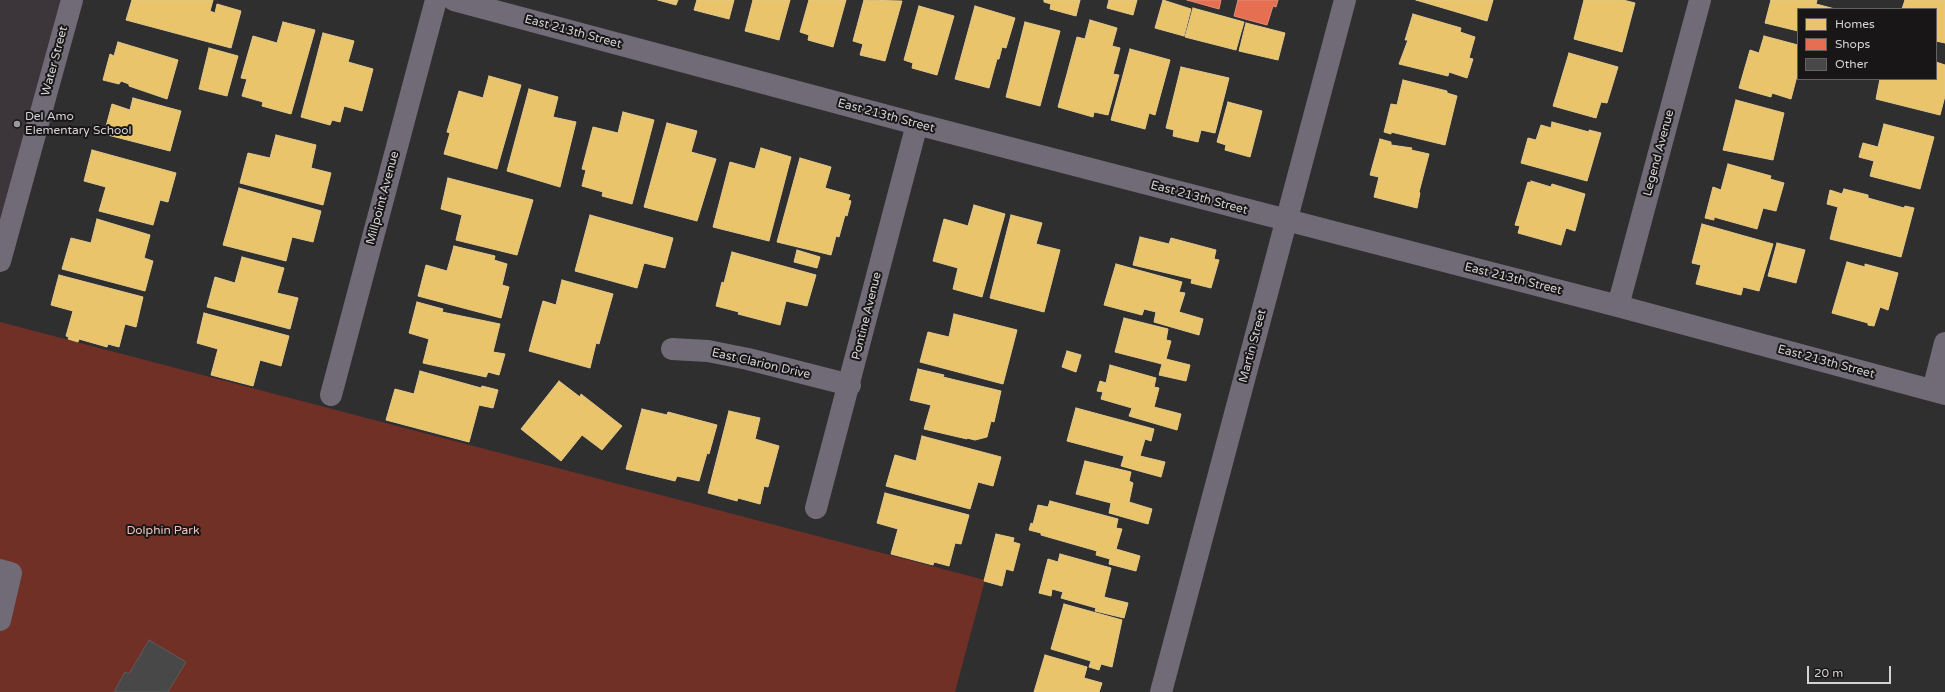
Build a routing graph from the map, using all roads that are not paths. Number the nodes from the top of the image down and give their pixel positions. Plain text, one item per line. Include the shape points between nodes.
1 (72, 0) edge
2 (436, 0) edge
3 (454, 0) edge
4 (1345, 0) edge
5 (1700, 0) edge
6 (917, 124) junction
7 (1286, 221) junction
8 (0, 261) edge
9 (1618, 306) junction
10 (1945, 342) edge
11 (672, 349) dead end
12 (850, 385) junction
13 (1939, 392) edge
14 (331, 395) dead end
15 (816, 508) dead end
16 (0, 570) edge
17 (0, 620) edge
18 (1161, 692) edge

1 - 8 street, Water Street
2 - 14 street, Millpoint Avenue
3 - 6 street, East 213th Street
4 - 7 street, Martin Street
5 - 9 street, Legend Avenue
6 - 7 street, East 213th Street
6 - 12 street, Pontine Avenue
7 - 9 street, East 213th Street
7 - 18 street, Martin Street
9 - 13 street, East 213th Street
10 - 13 street
11 - 12 street, East Clarion Drive via 708,351 748,359
12 - 15 street, Pontine Avenue
16 - 17 street via 12,573

